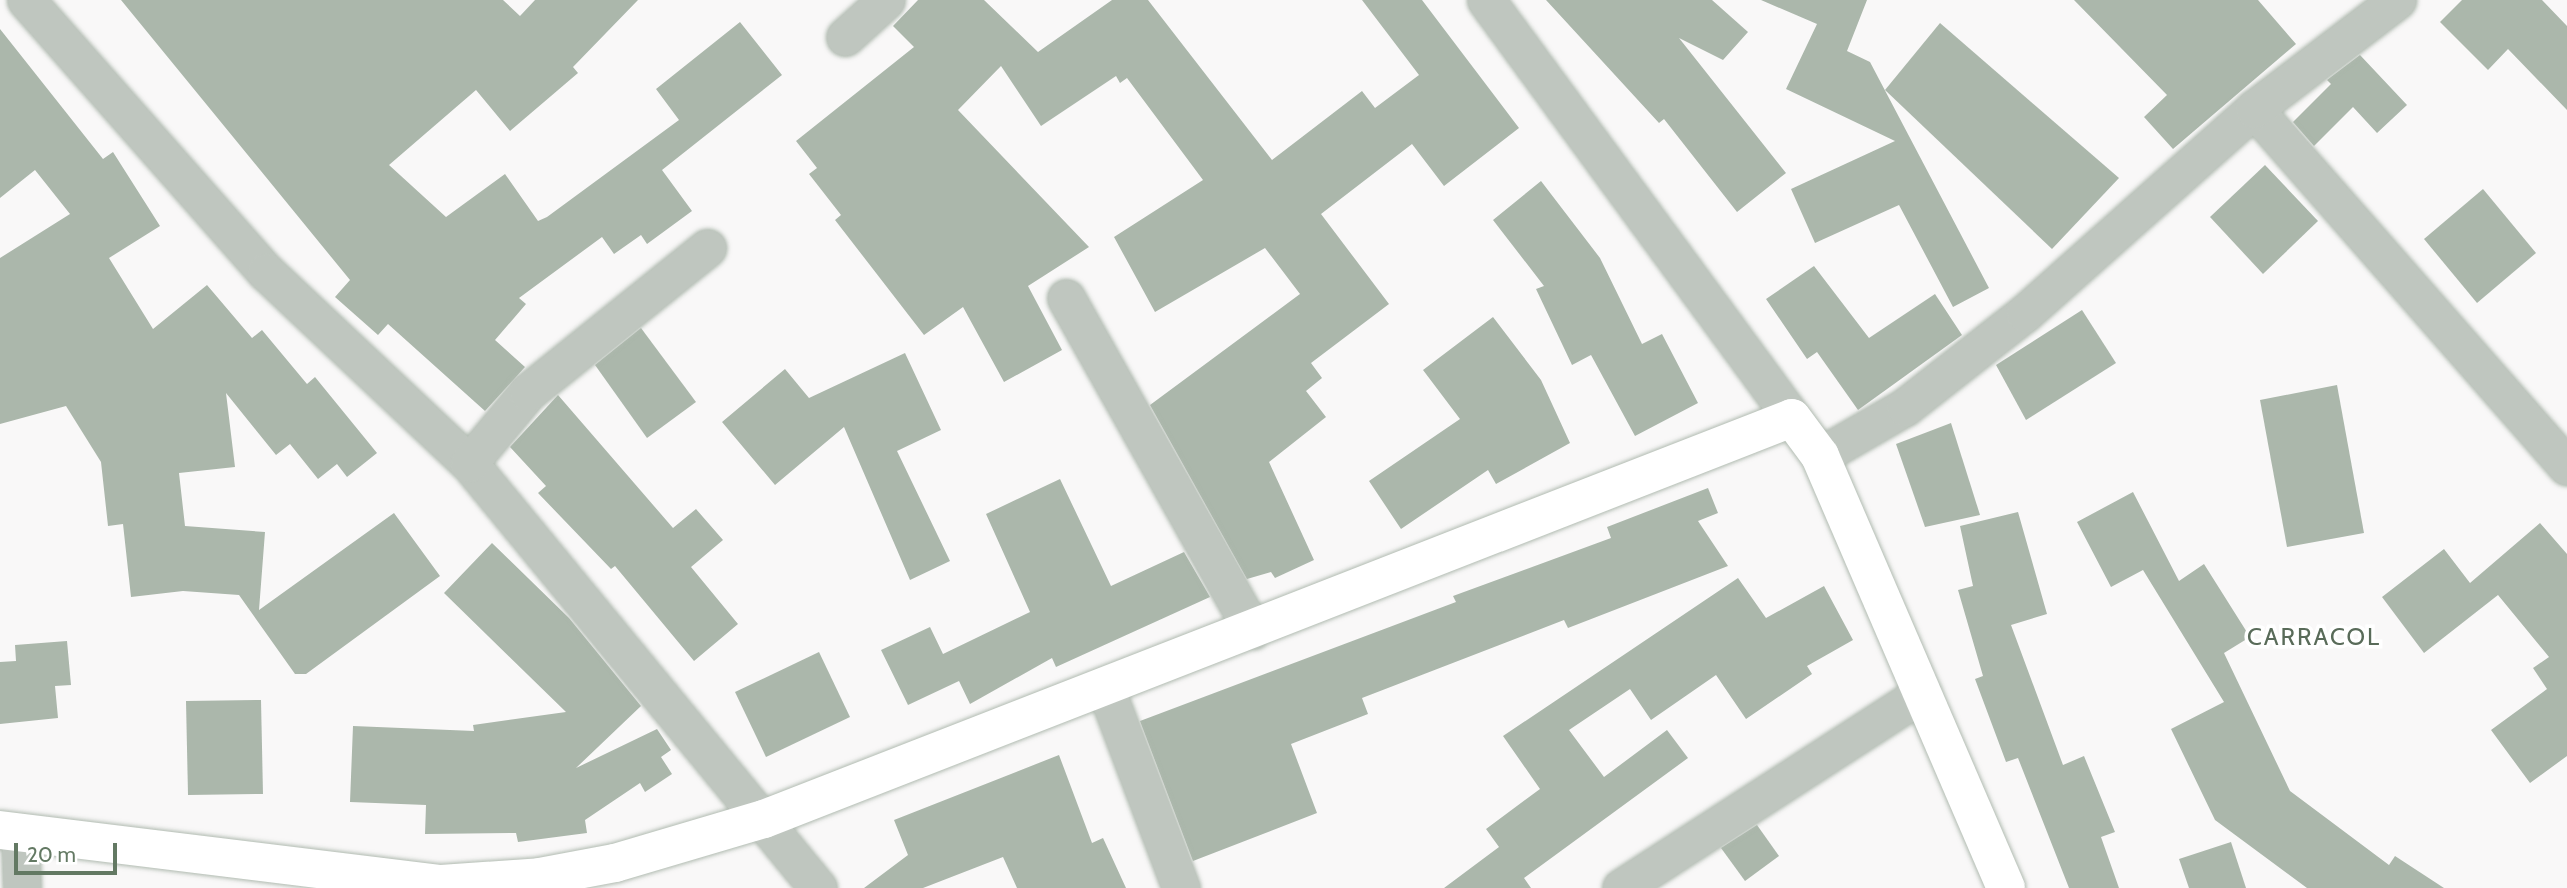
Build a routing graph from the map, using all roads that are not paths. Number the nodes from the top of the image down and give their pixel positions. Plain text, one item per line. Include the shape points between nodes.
1 (26, 0) edge
2 (887, 0) edge
3 (1486, 0) edge
4 (2397, 0) edge
5 (2358, 11) edge
6 (845, 37) dead end
7 (2254, 109) junction
8 (707, 248) dead end
9 (1066, 298) dead end
10 (1792, 418) junction
11 (1820, 456) junction
12 (469, 463) junction
13 (2567, 466) edge
14 (1252, 630) junction
15 (1105, 687) junction
16 (1923, 693) junction
17 (764, 819) junction
18 (10, 832) edge
19 (542, 883) edge
20 (22, 888) edge
21 (818, 888) edge
22 (1181, 888) edge
23 (1620, 888) edge
24 (2006, 888) edge

1 - 12 street via 266,272
2 - 6 street
3 - 10 street
4 - 5 street
5 - 7 street
7 - 11 street via 2025,313 1905,407
7 - 13 street
8 - 12 street via 528,392
9 - 14 street
10 - 11 main road
10 - 14 main road
11 - 16 main road
12 - 17 street
14 - 15 main road
15 - 17 main road
15 - 22 street
16 - 23 street
16 - 24 main road
17 - 19 main road
17 - 21 street
18 - 19 main road via 441,884
18 - 20 street

